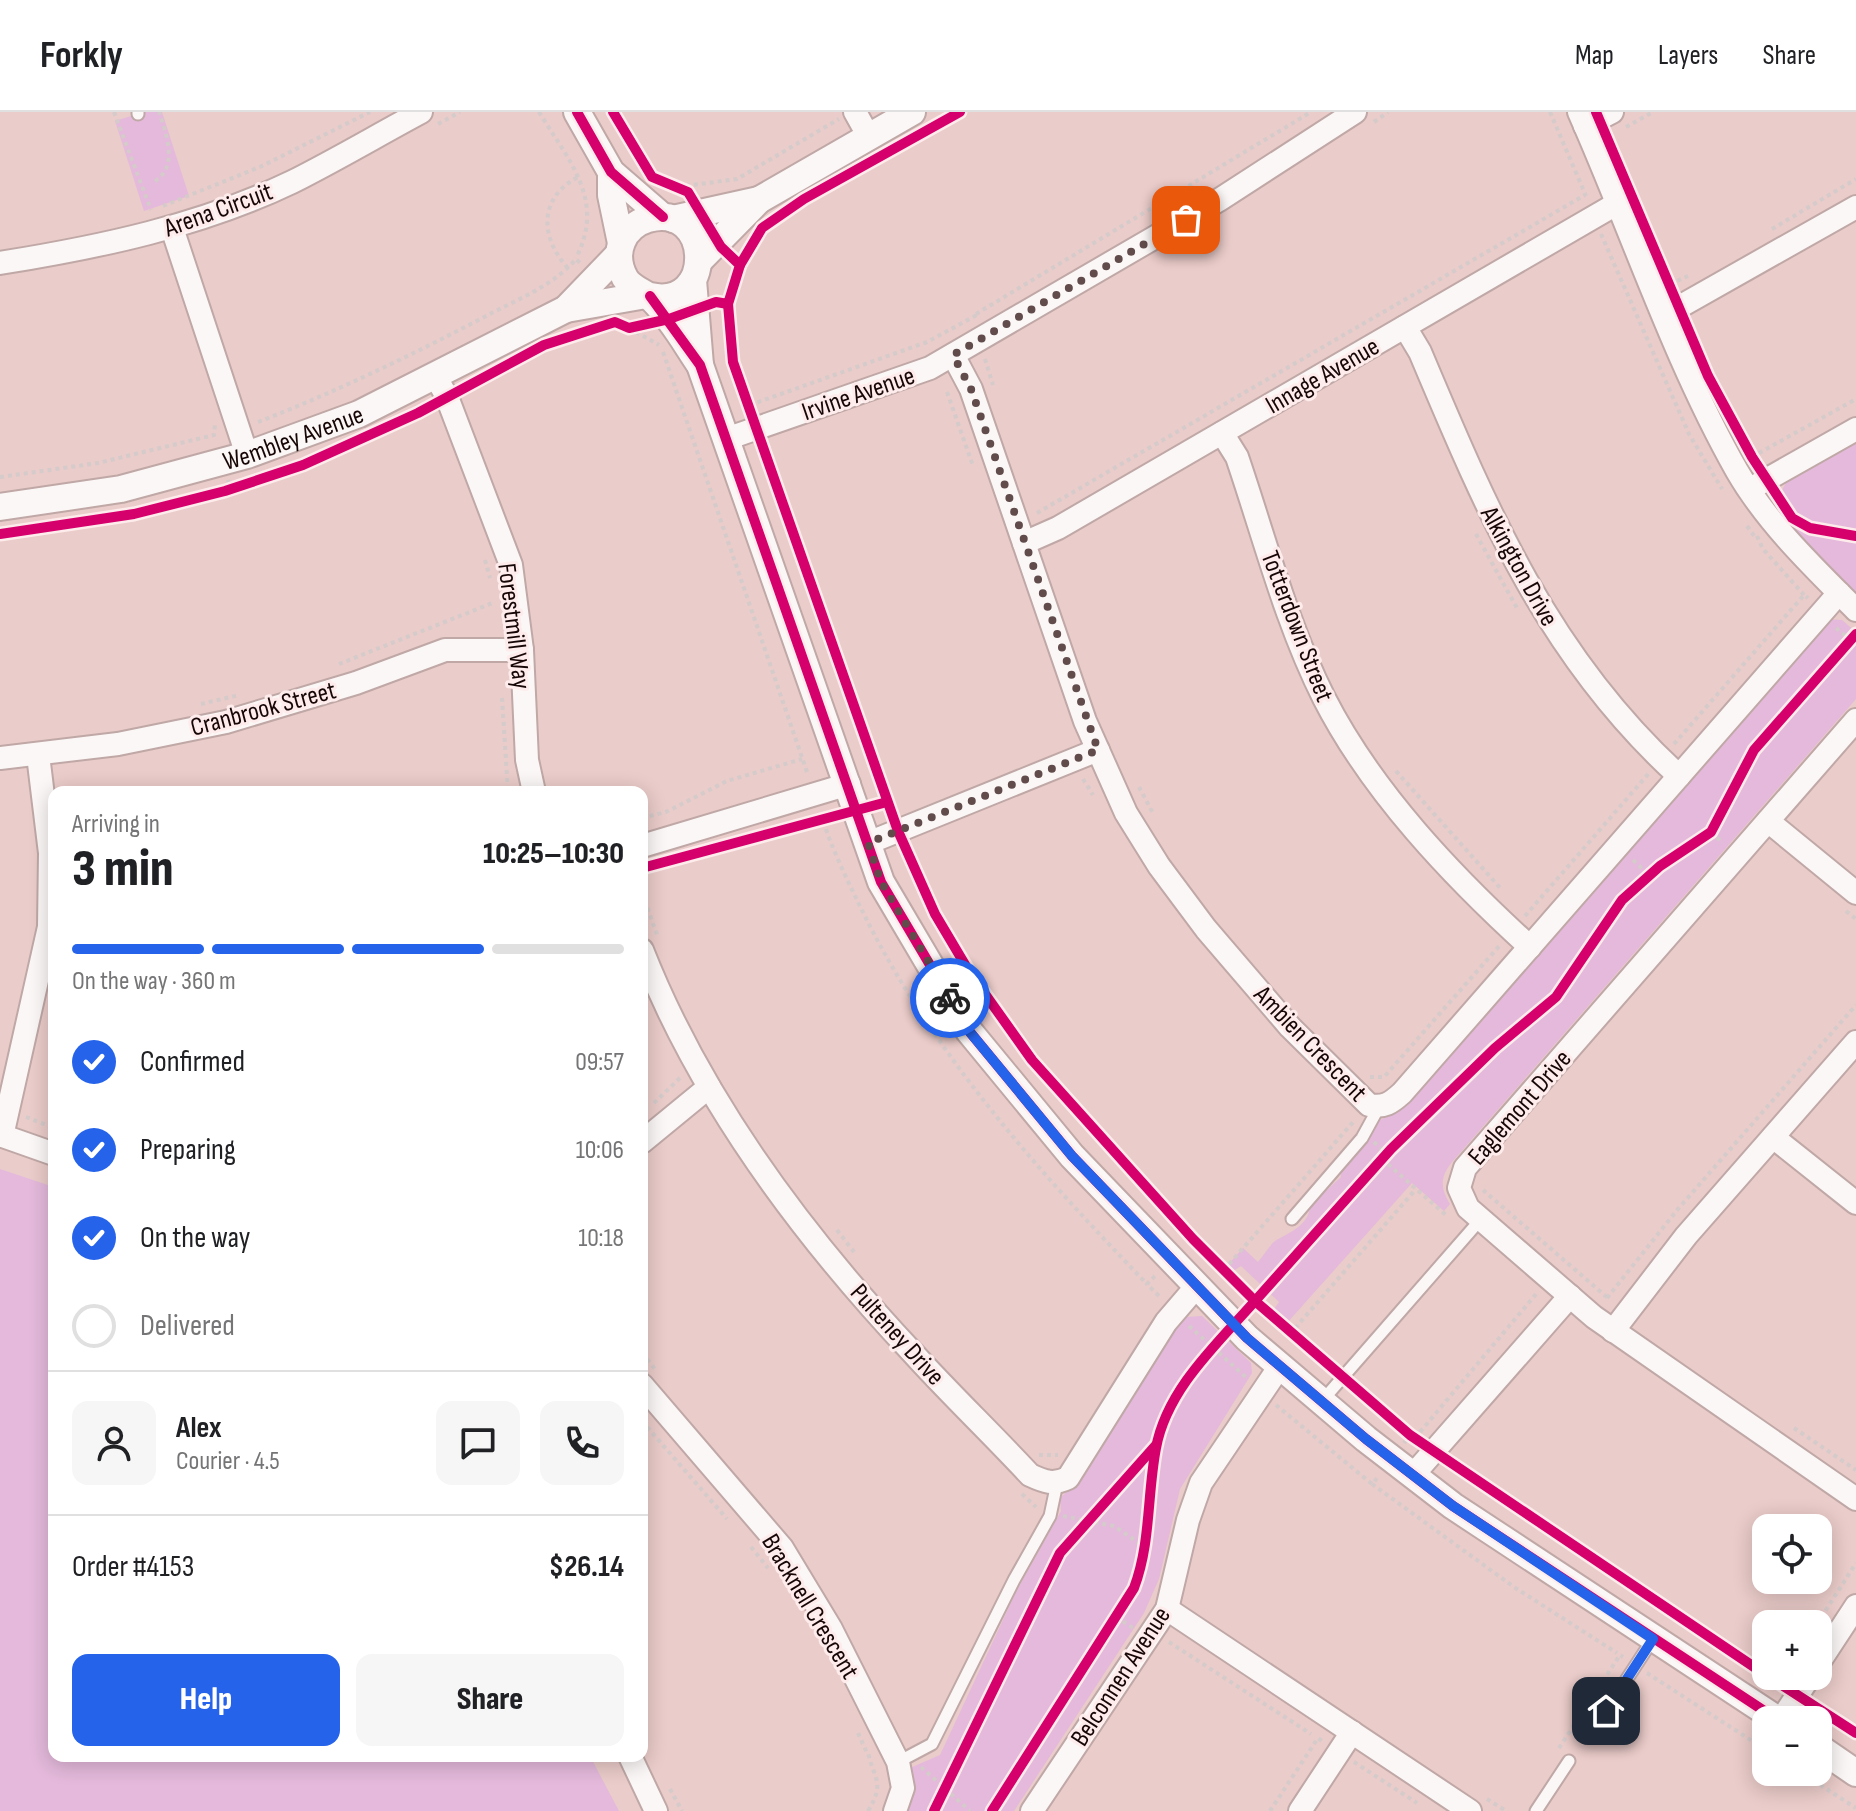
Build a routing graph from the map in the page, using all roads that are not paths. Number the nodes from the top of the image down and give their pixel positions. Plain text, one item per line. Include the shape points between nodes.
1 (421, 112) edge
2 (577, 112) edge
3 (912, 112) edge
4 (1612, 112) edge
5 (849, 114) edge
6 (1582, 119) edge
7 (1358, 121) edge
8 (869, 137) junction
9 (611, 172) junction
10 (759, 200) junction
11 (1618, 203) junction
12 (1856, 207) edge
13 (668, 218) junction
14 (172, 228) junction
15 (620, 249) junction
16 (0, 263) edge
17 (696, 270) junction
18 (648, 296) junction
19 (603, 302) junction
20 (1672, 312) junction
21 (1405, 327) junction
22 (953, 355) junction
23 (700, 365) junction
24 (436, 377) junction
25 (1856, 429) edge
26 (1222, 433) junction
27 (726, 439) junction
28 (234, 458) junction
29 (1758, 485) junction
30 (0, 507) edge
31 (1035, 525) junction
32 (1839, 593) junction
33 (1856, 610) edge
34 (511, 650) junction
35 (1856, 720) edge
36 (1098, 750) junction
37 (38, 755) junction
38 (0, 758) edge
39 (1679, 776) junction
40 (849, 784) junction
41 (533, 786) edge
42 (1768, 821) junction
43 (48, 837) edge
44 (868, 843) junction
45 (648, 844) edge
46 (1856, 893) edge
47 (48, 931) edge
48 (650, 944) edge
49 (1530, 947) junction
50 (1856, 1042) edge
51 (709, 1087) junction
52 (1379, 1107) junction
53 (1, 1135) edge
54 (648, 1137) edge
55 (1773, 1137) junction
56 (48, 1152) edge
57 (1856, 1203) edge
58 (1292, 1219) dead end
59 (1481, 1219) junction
60 (1196, 1287) junction
61 (1570, 1296) junction
62 (1613, 1331) junction
63 (1280, 1366) junction
64 (648, 1392) edge
65 (1322, 1401) junction
66 (1413, 1475) junction
67 (1057, 1483) junction
68 (1856, 1499) edge
69 (1856, 1606) edge
70 (1173, 1613) junction
71 (1653, 1639) junction
72 (1832, 1643) edge
73 (1757, 1706) edge
74 (1352, 1732) junction
75 (1591, 1734) dead end
76 (1832, 1757) edge
77 (1569, 1761) dead end
78 (633, 1762) edge
79 (898, 1762) junction
80 (1856, 1773) edge
81 (1474, 1802) edge
82 (656, 1811) edge
83 (895, 1811) edge
84 (1032, 1811) edge
85 (1300, 1811) edge
86 (1536, 1811) edge

1 - 14 street, Arena Circuit via 291,182
2 - 9 street
3 - 8 street
4 - 6 street
5 - 8 street
6 - 11 street
7 - 22 street, Irvine Avenue
8 - 10 street
9 - 13 street
9 - 15 street
10 - 13 street
10 - 17 street
11 - 20 street
11 - 21 street, Innage Avenue
12 - 20 street
13 - 15 street via 633,226
13 - 17 street via 690,231
14 - 16 street, Arena Circuit via 97,248
14 - 28 street via 238,428
15 - 18 street via 628,283
15 - 19 street, Wembley Avenue
17 - 18 street via 677,294
17 - 23 street
18 - 19 street
18 - 23 street
19 - 24 street, Wembley Avenue via 566,309
20 - 29 street via 1737,470
21 - 26 street, Innage Avenue
21 - 39 street, Alkington Drive via 1534,599 1602,695
22 - 27 street, Irvine Avenue via 916,373
22 - 31 street, Ambien Crescent
23 - 27 street
24 - 28 street, Wembley Avenue via 359,414
24 - 34 street, Forestmill Way via 511,565
25 - 29 street
26 - 31 street, Innage Avenue
26 - 49 street, Totterdown Street via 1237,457 1311,670 1337,723 1404,813
27 - 40 street
28 - 30 street, Wembley Avenue via 121,489
29 - 32 street via 1799,552
31 - 36 street, Ambien Crescent
32 - 33 street
32 - 39 street, Ambien Crescent
34 - 37 street, Cranbrook Street via 445,650 226,722
34 - 41 street, Forestmill Way
35 - 42 street, Eaglemont Drive
36 - 44 street
36 - 52 street, Ambien Crescent via 1144,842 1198,918 1320,1058 1357,1096
37 - 38 street, Cranbrook Street
37 - 43 street
39 - 49 street, Ambien Crescent
40 - 44 street
40 - 45 street
42 - 46 street
42 - 59 street, Eaglemont Drive via 1465,1168 1459,1188 1468,1208
44 - 60 street via 881,882 969,1031 1072,1156
47 - 53 street
48 - 51 street, Pulteney Drive via 659,993
49 - 52 street, Ambien Crescent via 1402,1093
50 - 55 street
51 - 54 street
51 - 67 street, Pulteney Drive via 815,1238 911,1351 1030,1475
52 - 58 lane via 1362,1138
53 - 56 street
55 - 57 street
55 - 62 street via 1686,1236
59 - 61 street, Eaglemont Drive
59 - 65 lane
60 - 63 street
60 - 67 street via 1166,1322 1077,1468
61 - 62 street, Eaglemont Drive
61 - 66 street
62 - 68 street, Eaglemont Drive
63 - 65 street
63 - 70 street, Belconnen Avenue via 1201,1483 1188,1520
64 - 79 street, Bracknell Crescent via 782,1548 831,1629
65 - 66 street
66 - 71 street
67 - 79 lane via 1050,1516 932,1744
69 - 72 street
70 - 74 street
70 - 84 street, Belconnen Avenue
71 - 73 street
71 - 75 lane
74 - 81 street
74 - 85 street
76 - 80 street
77 - 86 lane
78 - 82 street
79 - 83 street, Bracknell Crescent via 903,1788

